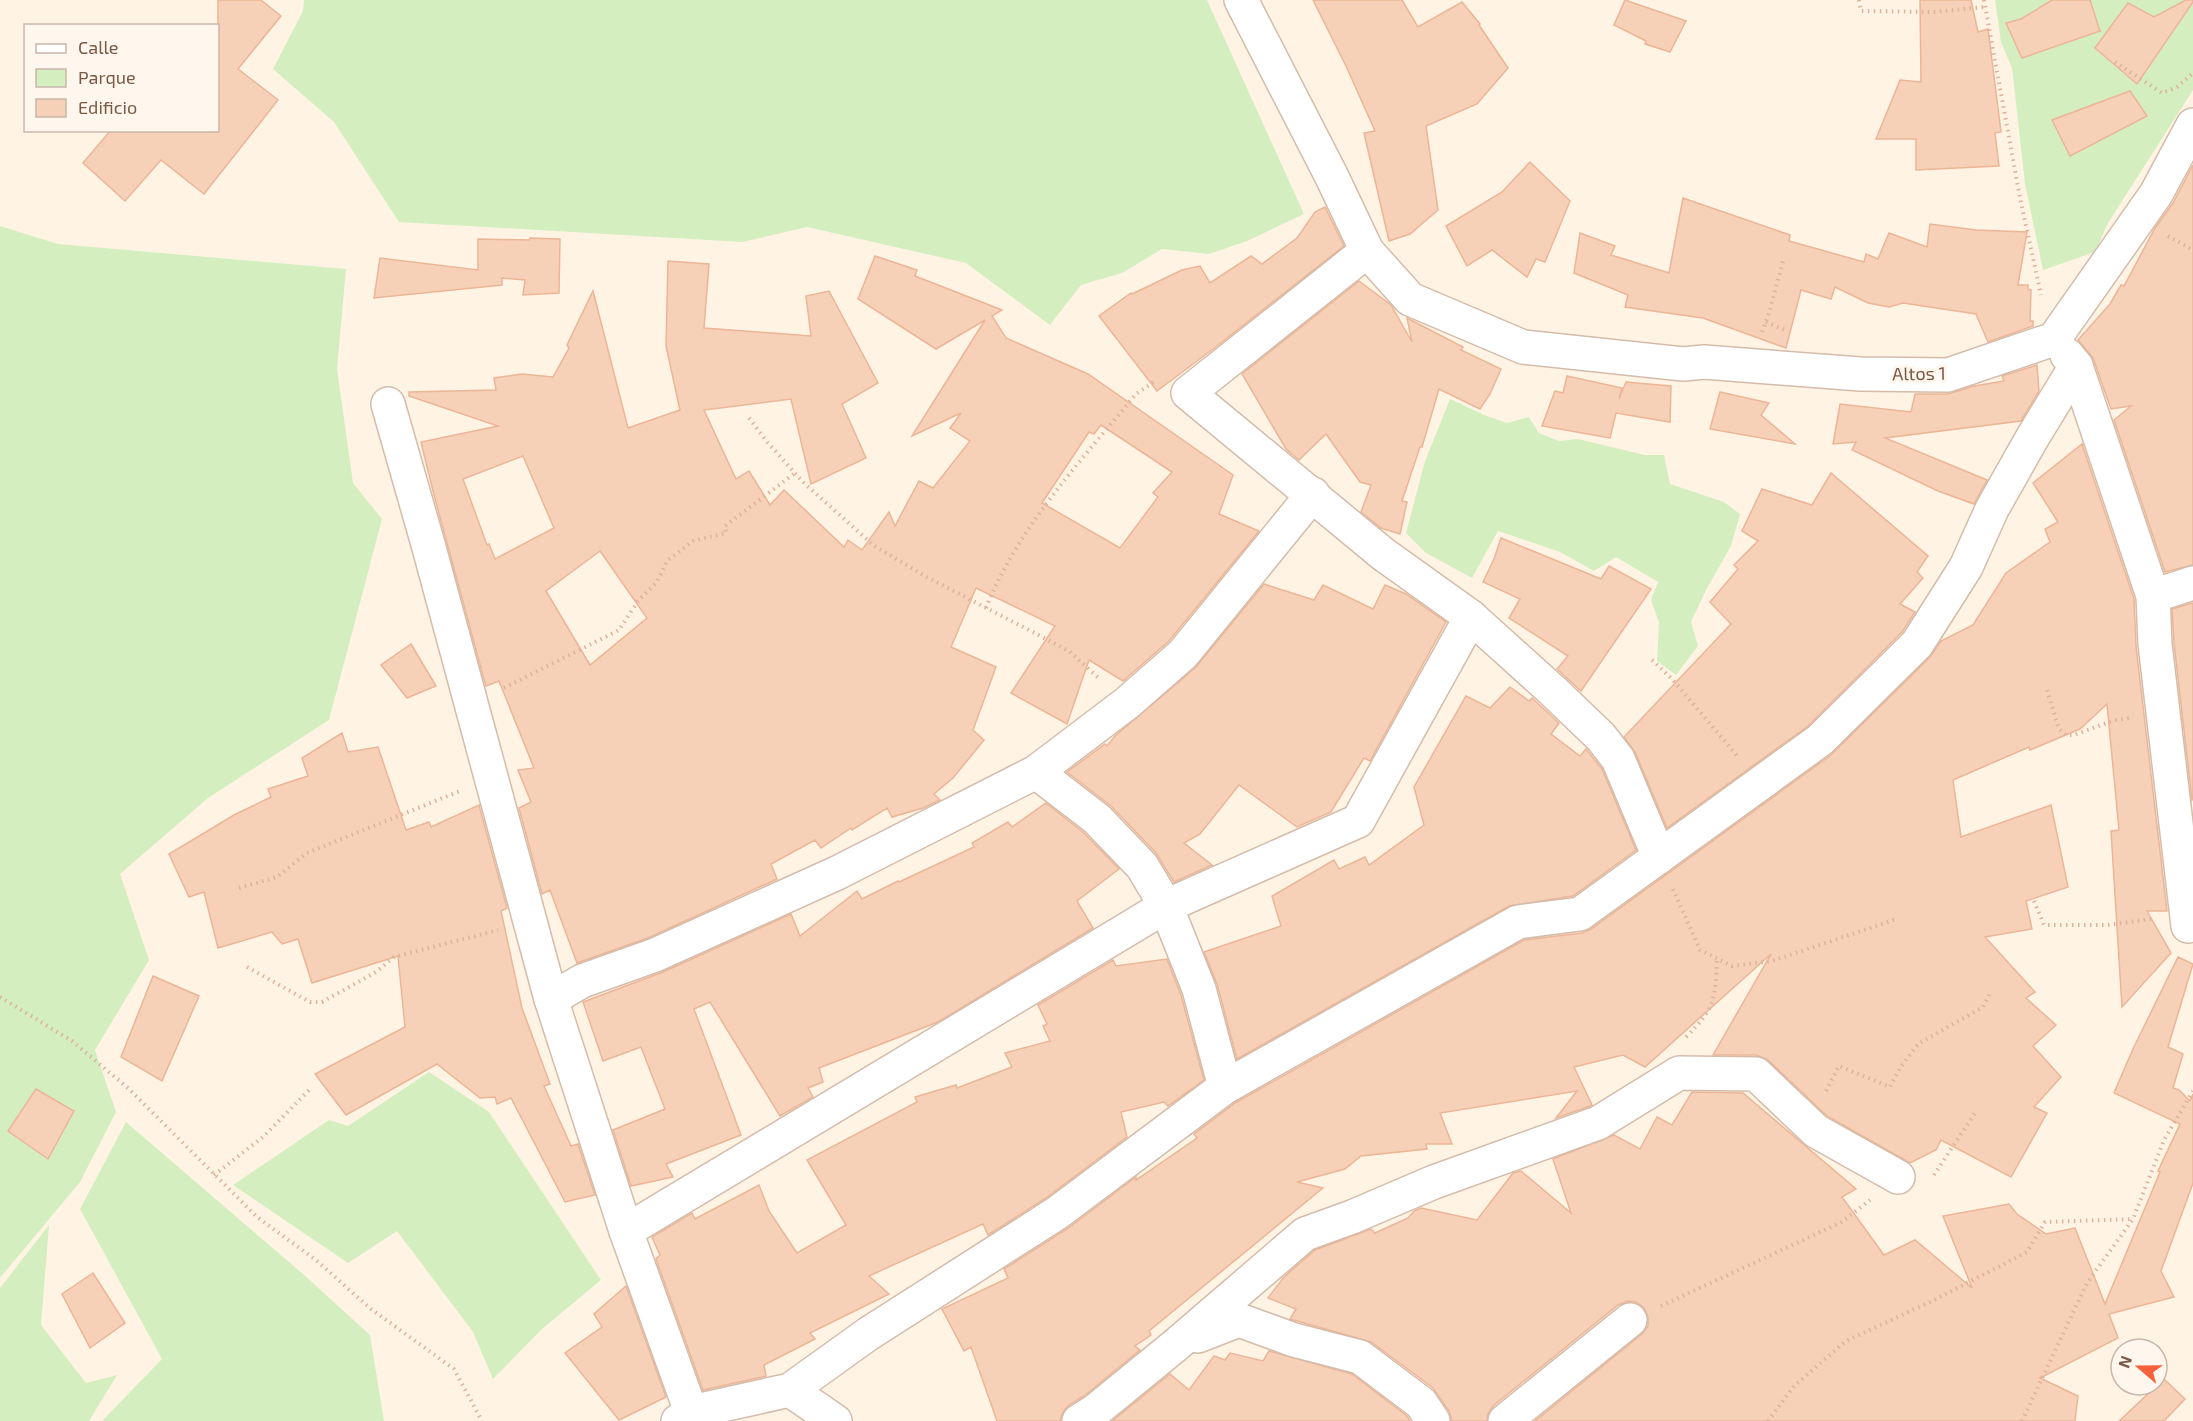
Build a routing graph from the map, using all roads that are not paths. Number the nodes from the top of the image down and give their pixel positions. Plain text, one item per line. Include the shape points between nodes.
1 (1241, 0) edge
2 (2193, 125) edge
3 (1367, 251) junction
4 (2054, 339) junction
5 (2076, 366) junction
6 (388, 404) dead end
7 (1313, 494) junction
8 (2193, 583) edge
9 (2153, 596) junction
10 (1471, 617) junction
11 (1036, 771) junction
12 (1659, 856) junction
13 (1166, 906) junction
14 (2188, 923) road end
15 (551, 999) junction
16 (1225, 1087) junction
17 (1895, 1179) road end
18 (626, 1231) junction
19 (1630, 1320) road end
20 (1177, 1344) junction
21 (789, 1390) junction
22 (685, 1416) edge
23 (835, 1421) edge
24 (1078, 1421) edge
25 (1433, 1421) edge
26 (1505, 1421) edge

1 - 3 street, Altos 1
2 - 4 street via 2156,194
3 - 4 street, Altos 1 via 1410,299 1523,347 1683,364 1948,375
3 - 7 street via 1188,393
4 - 5 street
5 - 9 street
5 - 12 street via 1992,509 1966,567 1917,644 1820,740
6 - 15 street
7 - 10 street via 1383,554
7 - 11 street via 1183,654 1127,703
8 - 9 street
9 - 14 street
10 - 12 street via 1601,737 1618,759
10 - 13 street via 1358,822
11 - 13 street via 1097,819 1142,866
11 - 15 street via 837,873 655,955 582,981
12 - 16 street via 1580,914 1518,922
13 - 16 street via 1198,989
13 - 18 street
15 - 18 street
16 - 21 street via 1057,1213 868,1334
17 - 20 street via 1816,1131 1756,1074 1680,1072 1598,1123 1305,1234
18 - 22 street
19 - 26 street
20 - 24 street
20 - 25 street via 1239,1320 1360,1358 1421,1403
21 - 22 street
21 - 23 street

